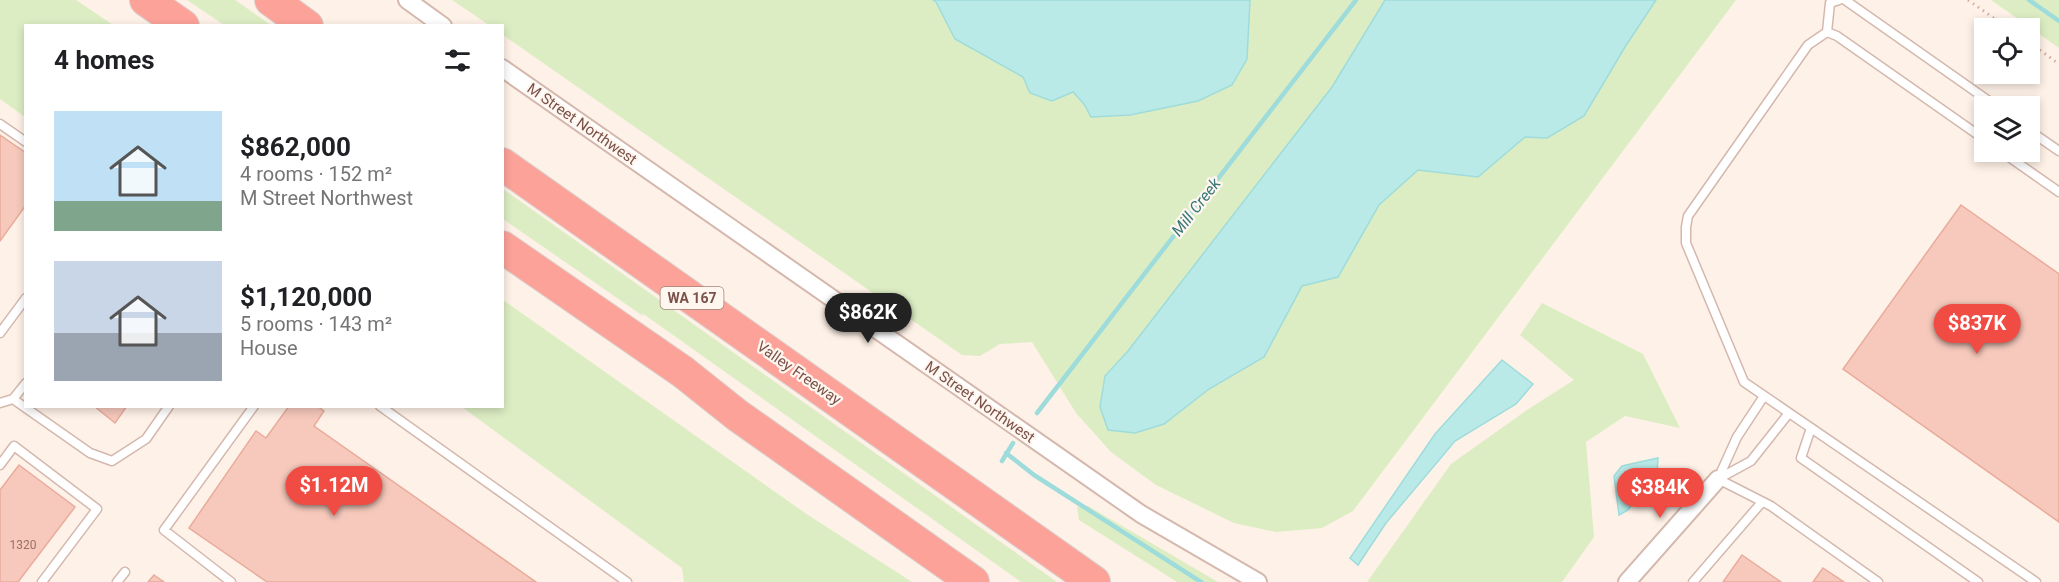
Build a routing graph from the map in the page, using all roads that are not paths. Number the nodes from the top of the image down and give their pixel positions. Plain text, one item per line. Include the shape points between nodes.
1 (146, 0) edge
2 (271, 0) edge
3 (407, 0) edge
4 (1839, 0) edge
5 (1845, 0) edge
6 (180, 24) edge
7 (304, 24) edge
8 (440, 24) edge
9 (1827, 32) junction
10 (504, 69) edge
11 (1982, 96) edge
12 (0, 124) edge
13 (1974, 133) edge
14 (2040, 137) edge
15 (24, 141) edge
16 (2059, 151) edge
17 (2016, 162) edge
18 (504, 165) edge
19 (2059, 192) edge
20 (504, 248) edge
21 (24, 301) edge
22 (0, 333) edge
23 (24, 386) edge
24 (1764, 396) junction
25 (14, 399) junction
26 (0, 403) edge
27 (24, 406) edge
28 (27, 408) edge
29 (168, 408) edge
30 (253, 408) edge
31 (383, 408) edge
32 (1789, 412) junction
33 (1811, 428) junction
34 (882, 432) junction
35 (0, 465) edge
36 (1718, 479) junction
37 (1762, 502) junction
38 (125, 572) dead end
39 (42, 582) edge
40 (117, 582) edge
41 (231, 582) edge
42 (627, 582) edge
43 (973, 582) edge
44 (1094, 582) edge
45 (1112, 582) edge
46 (1258, 582) edge
47 (1627, 582) edge
48 (1693, 582) edge
49 (1878, 582) edge
50 (1978, 582) edge
51 (2036, 582) edge

1 - 6 highway
2 - 7 highway
3 - 8 street
4 - 9 lane via 1830,3
5 - 11 lane
9 - 13 lane
9 - 24 lane via 1808,45 1688,216 1686,227 1686,243 1744,382
10 - 46 street, M Street Northwest via 1141,514
12 - 15 lane
14 - 16 lane
17 - 19 lane
18 - 34 highway, Valley Freeway / WA 167
20 - 43 highway via 683,372 746,422
21 - 22 lane
23 - 25 lane
24 - 32 lane
24 - 36 lane via 1737,437
25 - 26 lane
25 - 27 lane
28 - 29 lane via 90,453 112,462 146,439
30 - 41 lane via 164,530
31 - 42 lane
32 - 33 lane
32 - 36 lane via 1751,461
33 - 50 lane via 1801,458
33 - 51 lane
34 - 44 highway, Valley Freeway / WA 167
34 - 45 highway
35 - 39 lane via 14,446 97,509
36 - 37 lane
36 - 47 street
37 - 48 lane
37 - 49 lane
38 - 40 lane

